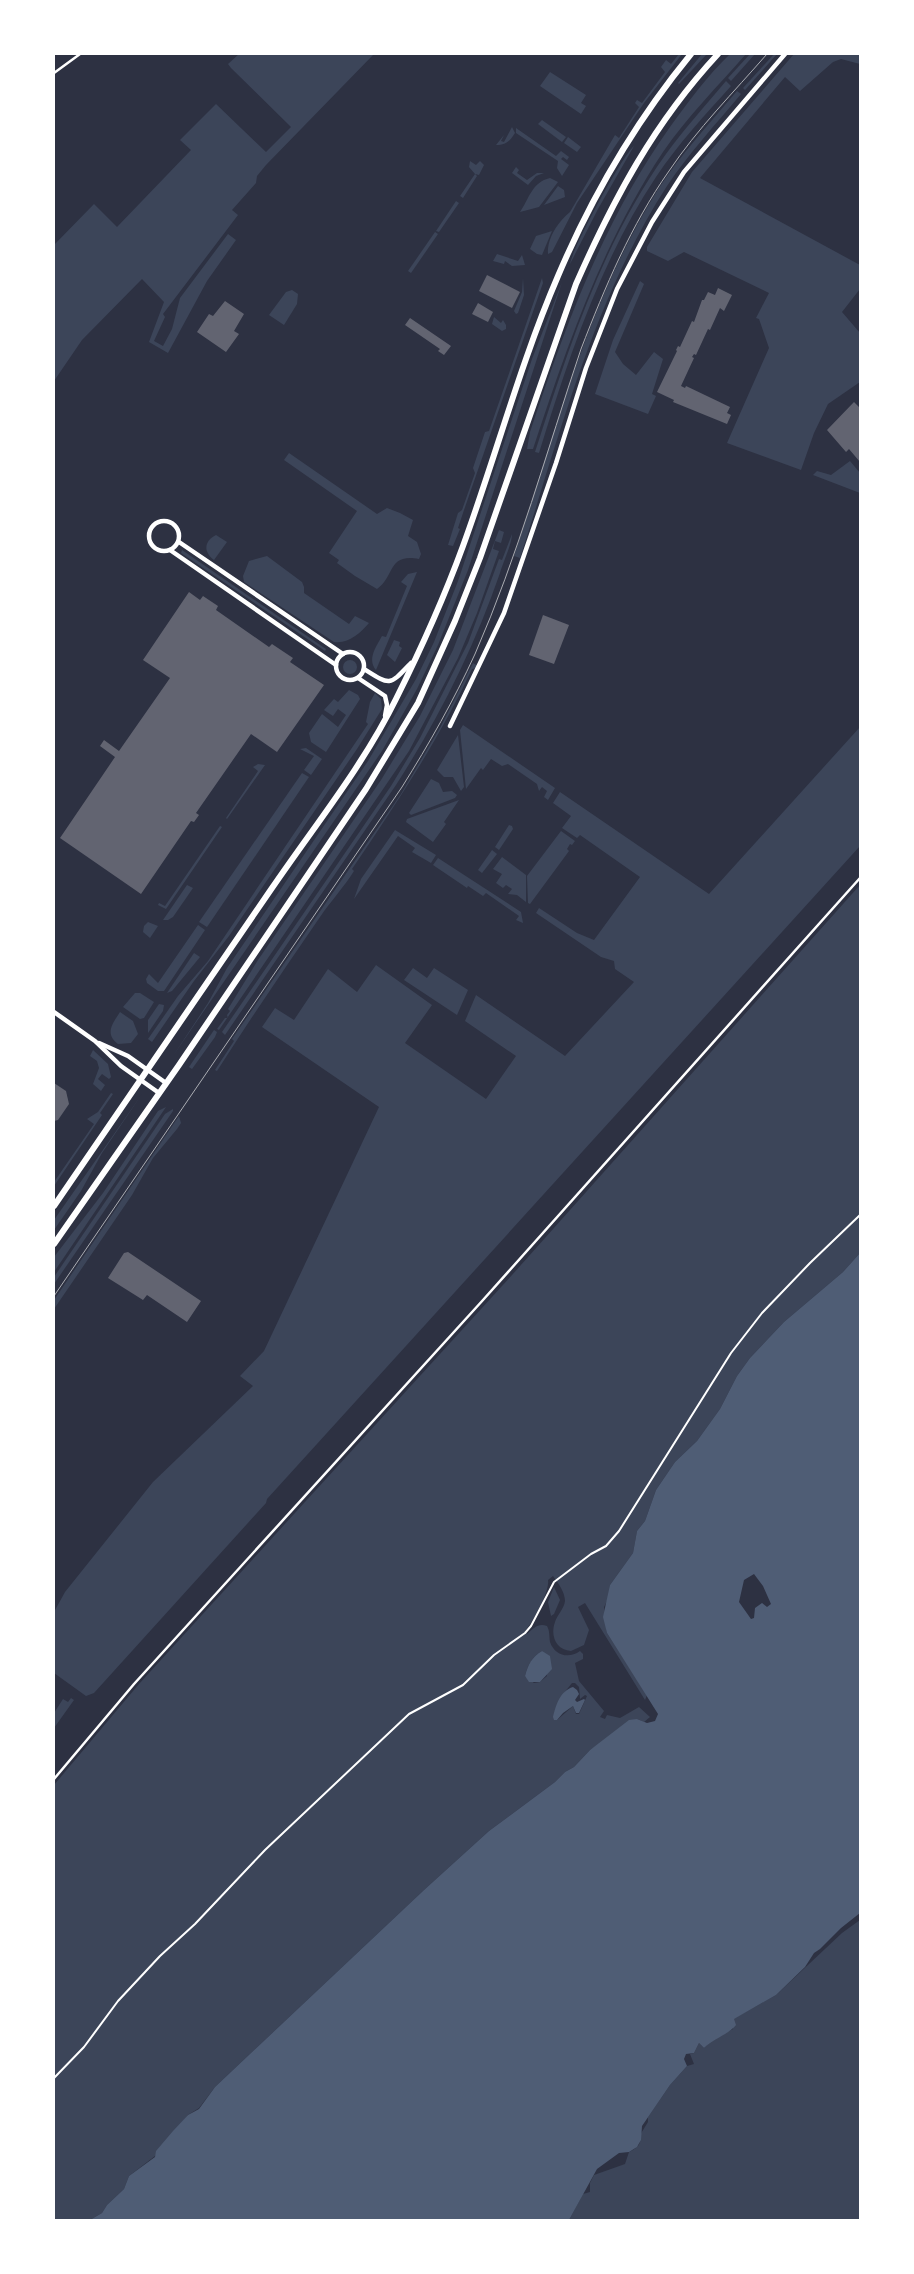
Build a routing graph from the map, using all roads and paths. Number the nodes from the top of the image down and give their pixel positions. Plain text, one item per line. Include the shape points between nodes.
1 (80, 54) edge
2 (691, 54) edge
3 (718, 54) edge
4 (785, 54) edge
5 (54, 73) edge
6 (178, 542) junction
7 (170, 550) junction
8 (343, 654) junction
9 (414, 661) junction
10 (336, 665) junction
11 (364, 669) junction
12 (358, 678) junction
13 (383, 724) junction
14 (450, 726) dead end
15 (860, 878) edge
16 (54, 1012) edge
17 (95, 1042) junction
18 (148, 1070) junction
19 (140, 1080) junction
20 (166, 1082) junction
21 (159, 1093) junction
22 (54, 1206) edge
23 (860, 1215) edge
24 (54, 1244) edge
25 (54, 1779) edge
26 (54, 2078) edge

1 - 5 lane
2 - 9 main road via 652,105 612,167 558,275 525,358 464,543
3 - 20 main road via 653,135 622,185 595,240 546,365 456,621 418,703 366,789
4 - 14 street via 684,172 652,222 621,282 586,368 504,613
6 - 7 street
6 - 7 street via 178,528 171,522 162,520 154,524 149,531 151,544 160,551
6 - 8 street
7 - 10 street
8 - 10 street
8 - 11 street via 356,654 363,660
9 - 11 street via 390,682
9 - 13 main road
10 - 12 street via 337,673 343,678
11 - 12 street
12 - 13 street via 385,696 387,705
13 - 18 main road via 350,778
15 - 25 lane via 484,1300 134,1684
16 - 17 street
17 - 18 street via 128,1056
17 - 19 street
18 - 19 main road
18 - 20 street
19 - 21 street
19 - 22 main road
20 - 21 main road
21 - 24 main road
23 - 26 path via 762,1313 731,1353 615,1536 606,1546 554,1582 525,1633 494,1655 463,1685 399,1722 160,1956

